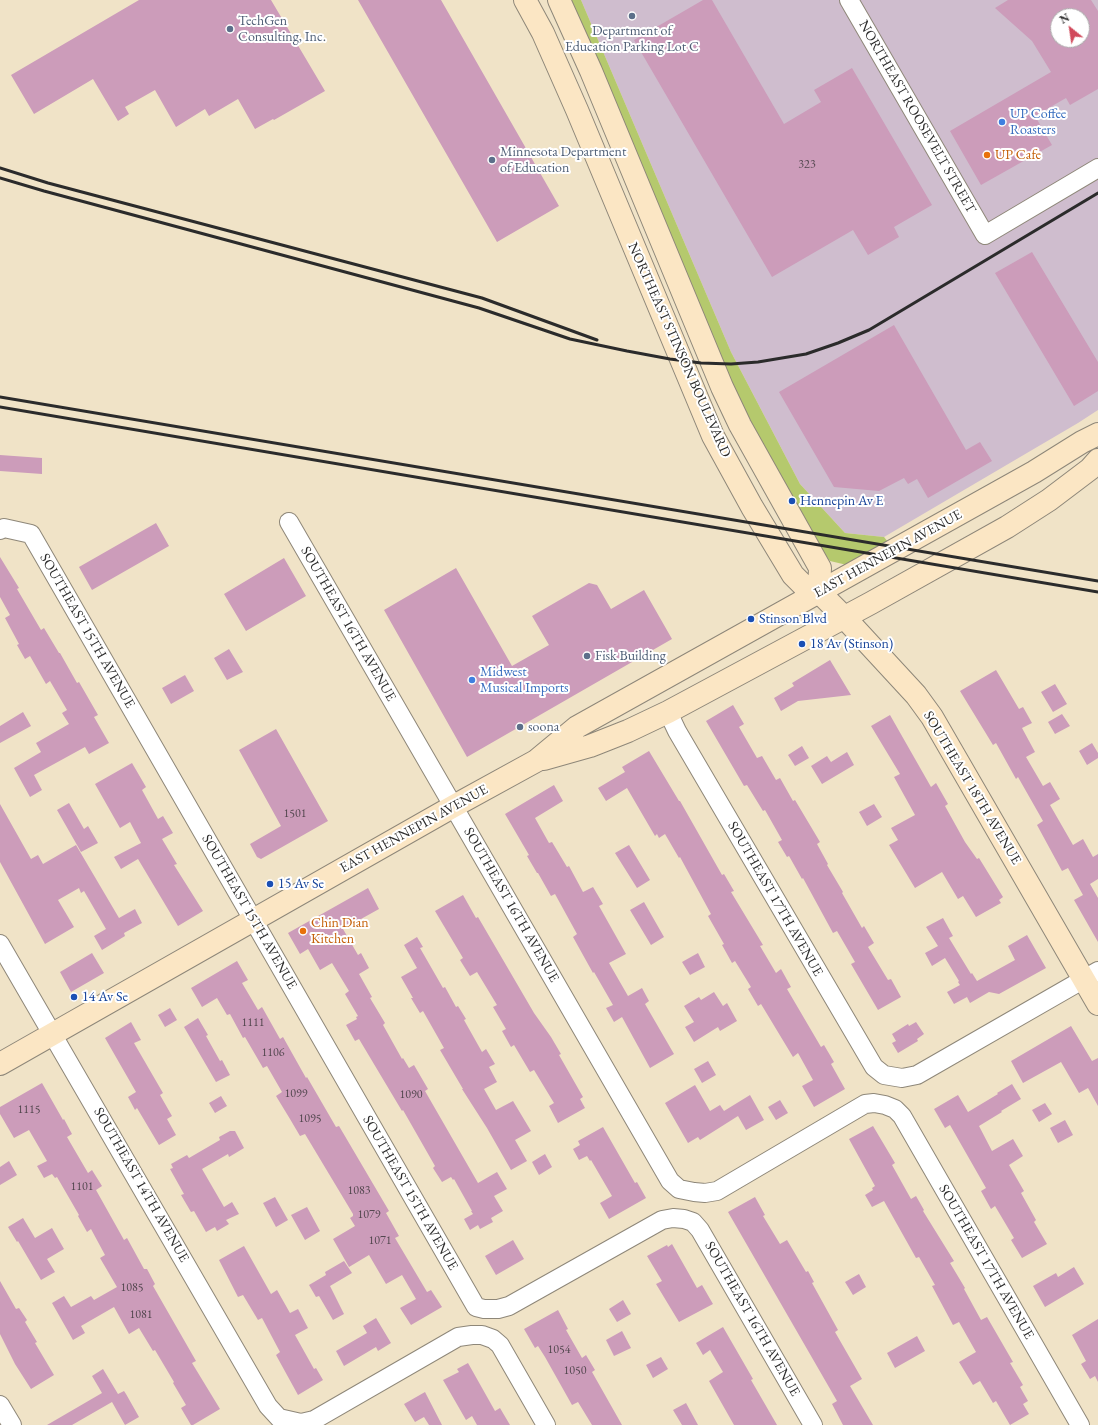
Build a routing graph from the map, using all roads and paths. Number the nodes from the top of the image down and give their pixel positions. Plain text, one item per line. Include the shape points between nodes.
1 (525, 0) edge
2 (559, 0) edge
3 (849, 0) edge
4 (1098, 168) edge
5 (1098, 434) edge
6 (1098, 460) edge
7 (289, 522) dead end
8 (2, 529) edge
9 (819, 592) junction
10 (844, 617) junction
11 (668, 712) junction
12 (536, 761) junction
13 (454, 806) junction
14 (254, 920) junction
15 (0, 944) edge
16 (1091, 975) edge
17 (1098, 1004) edge
18 (53, 1034) junction
19 (0, 1064) edge
20 (886, 1105) joint
21 (684, 1219) joint
22 (0, 1405) edge
23 (12, 1425) edge
24 (546, 1425) edge
25 (813, 1425) edge
26 (1080, 1425) edge

1 - 9 main road, NORTHEAST STINSON BOULEVARD via 543,33 577,110 713,436 793,575 806,588
2 - 9 main road, NORTHEAST STINSON BOULEVARD via 722,387 740,425 820,568
3 - 4 street, NORTHEAST ROOSEVELT STREET via 985,235
5 - 9 main road, EAST HENNEPIN AVENUE
6 - 10 main road, EAST HENNEPIN AVENUE via 1049,500 1007,527
7 - 13 street, SOUTHEAST 16TH AVENUE
8 - 14 street, SOUTHEAST 15TH AVENUE via 31,534
9 - 10 main road, SOUTHEAST 18TH AVENUE
9 - 12 main road, EAST HENNEPIN AVENUE via 577,727
10 - 11 main road, EAST HENNEPIN AVENUE
10 - 16 main road, SOUTHEAST 18TH AVENUE via 916,695 932,717
11 - 12 main road, EAST HENNEPIN AVENUE via 590,746
11 - 16 street, SOUTHEAST 17TH AVENUE via 874,1066 884,1074 905,1078 917,1075
12 - 13 main road, EAST HENNEPIN AVENUE
13 - 14 main road, EAST HENNEPIN AVENUE
13 - 20 street, SOUTHEAST 16TH AVENUE via 670,1181 679,1188 705,1193 717,1191 865,1104
14 - 18 main road, EAST HENNEPIN AVENUE
14 - 21 street, SOUTHEAST 15TH AVENUE via 476,1307 498,1309 510,1306 662,1220
15 - 18 street, SOUTHEAST 14TH AVENUE
16 - 17 main road, SOUTHEAST 18TH AVENUE
18 - 19 main road, EAST HENNEPIN AVENUE
18 - 24 street, SOUTHEAST 14TH AVENUE via 268,1406 279,1418 301,1423 314,1420 458,1337 482,1335 500,1345
20 - 26 street, SOUTHEAST 17TH AVENUE via 902,1116
21 - 25 street, SOUTHEAST 16TH AVENUE via 693,1222 700,1230
22 - 23 street

